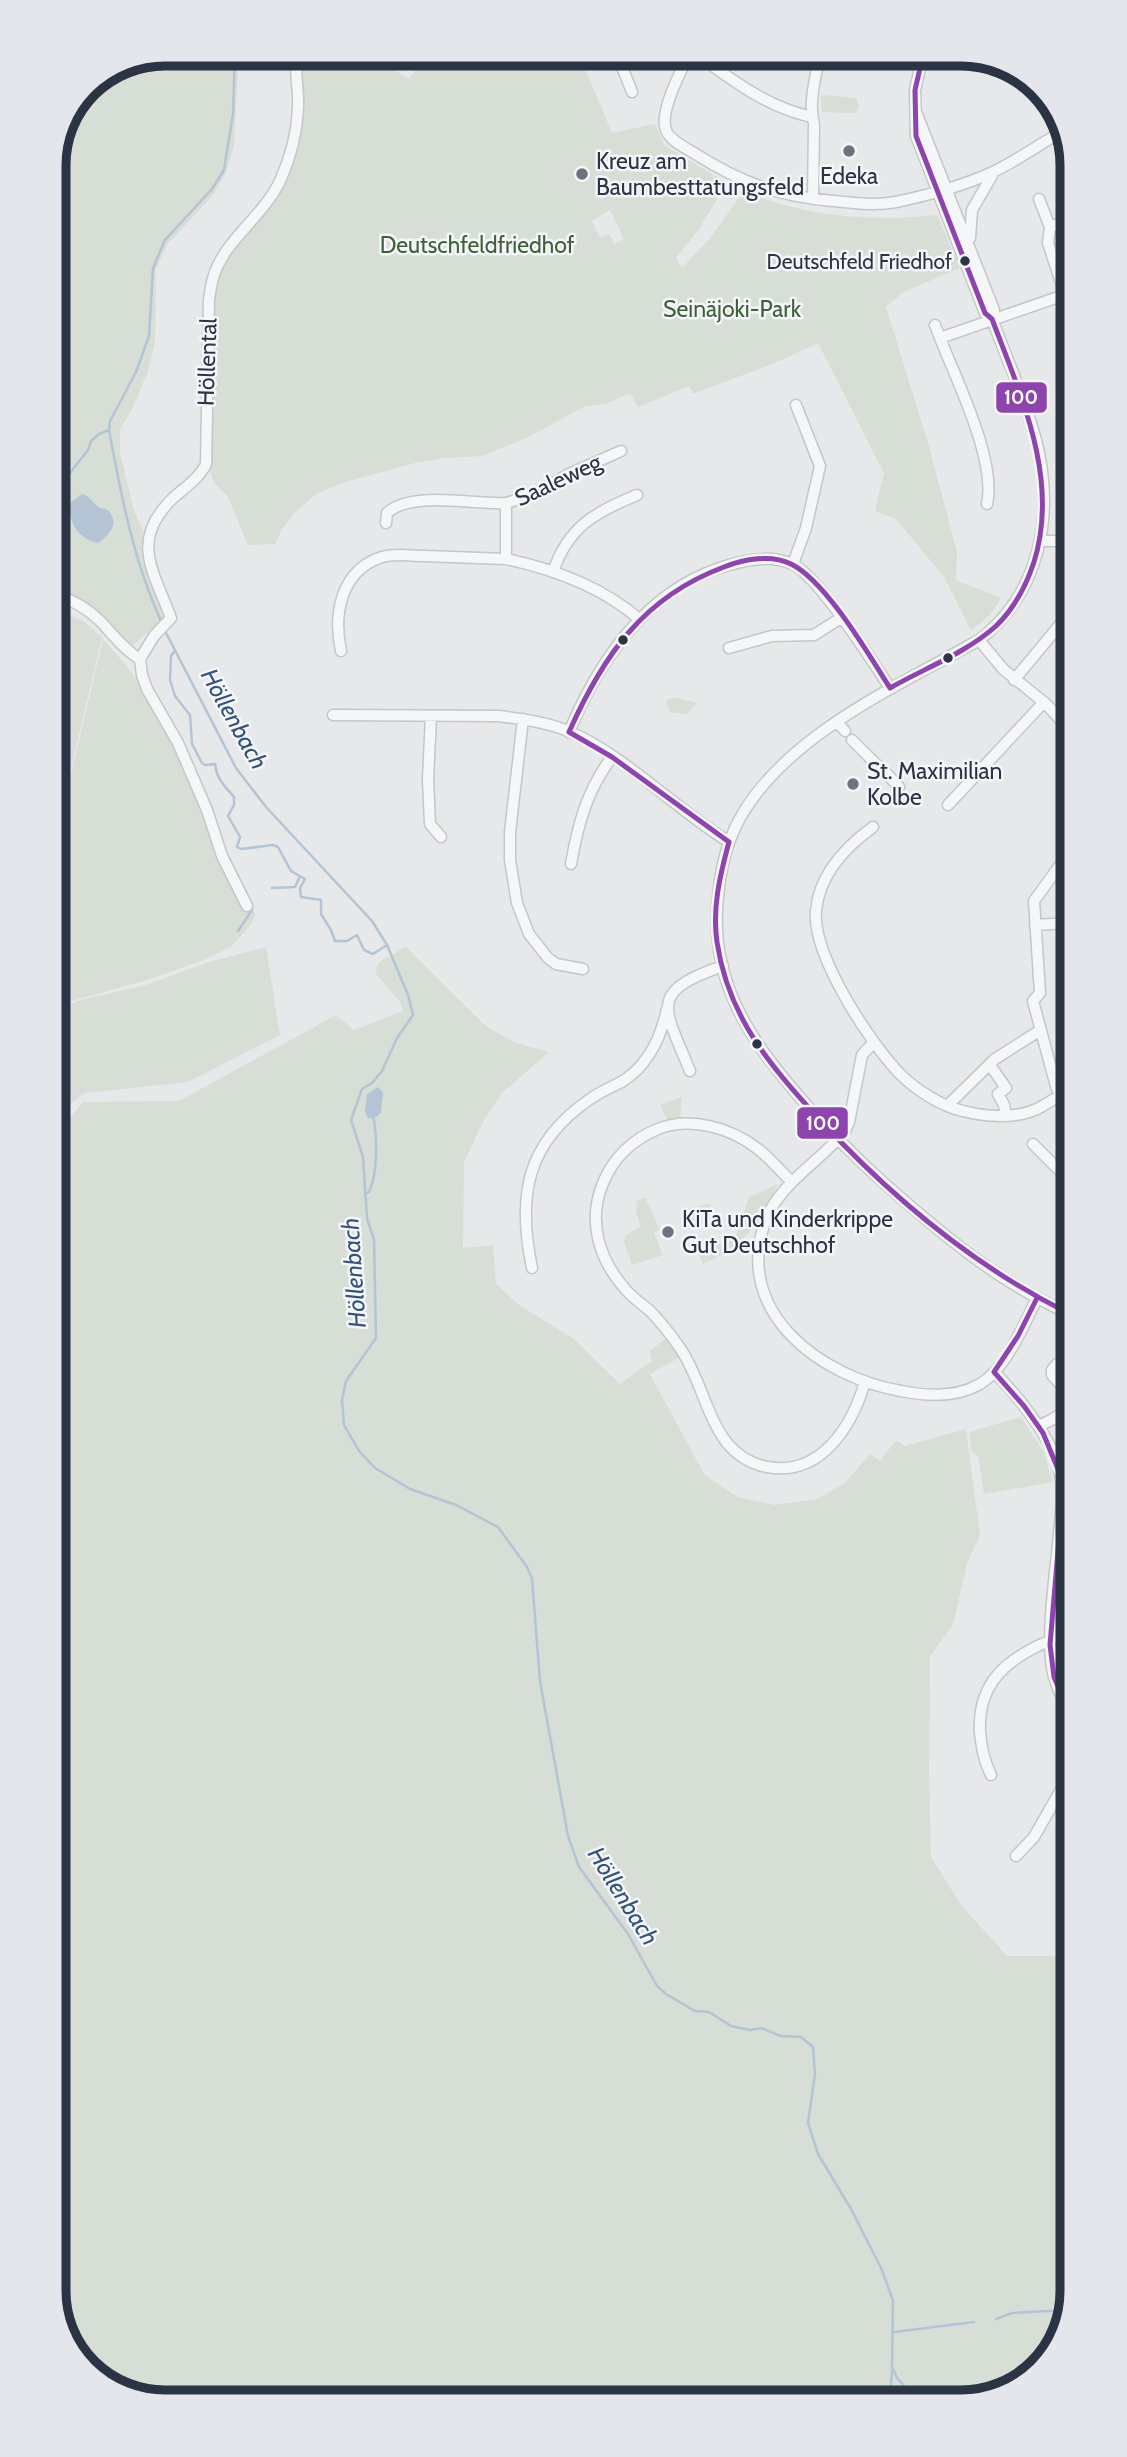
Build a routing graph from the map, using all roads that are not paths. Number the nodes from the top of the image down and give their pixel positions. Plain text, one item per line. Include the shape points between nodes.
1 (297, 66) edge
2 (622, 67) edge
3 (683, 67) edge
4 (714, 67) edge
5 (817, 67) edge
6 (921, 67) edge
7 (632, 92) dead end
8 (812, 117) junction
9 (1055, 135) edge
10 (994, 171) junction
11 (942, 190) junction
12 (1039, 199) dead end
13 (813, 200) junction
14 (1060, 223) edge
15 (1050, 227) junction
16 (971, 251) junction
17 (1060, 277) edge
18 (1060, 296) edge
19 (992, 319) junction
20 (935, 325) dead end
21 (940, 338) junction
22 (796, 405) dead end
23 (621, 451) dead end
24 (637, 495) dead end
25 (506, 503) junction
26 (987, 504) dead end
27 (386, 523) dead end
28 (1040, 541) junction
29 (1060, 541) edge
30 (506, 559) junction
31 (793, 564) junction
32 (553, 572) junction
33 (67, 599) edge
34 (841, 618) junction
35 (639, 619) junction
36 (1060, 625) edge
37 (979, 640) junction
38 (729, 648) dead end
39 (341, 651) dead end
40 (140, 659) junction
41 (1014, 680) junction
42 (890, 688) junction
43 (1044, 702) junction
44 (333, 715) dead end
45 (431, 716) junction
46 (523, 719) junction
47 (1060, 719) edge
48 (837, 722) junction
49 (569, 732) junction
50 (612, 757) junction
51 (899, 787) dead end
52 (948, 805) dead end
53 (873, 827) dead end
54 (441, 837) dead end
55 (729, 842) junction
56 (571, 864) dead end
57 (1060, 865) edge
58 (247, 906) dead end
59 (1060, 924) edge
60 (1035, 925) junction
61 (723, 966) junction
62 (583, 969) dead end
63 (667, 1009) junction
64 (1039, 1031) junction
65 (874, 1042) junction
66 (990, 1065) junction
67 (690, 1071) dead end
68 (1060, 1082) edge
69 (1060, 1097) edge
70 (947, 1105) junction
71 (1006, 1115) junction
72 (838, 1141) junction
73 (1032, 1144) dead end
74 (1060, 1171) edge
75 (792, 1182) junction
76 (532, 1268) dead end
77 (1037, 1298) junction
78 (1060, 1309) edge
79 (994, 1372) junction
80 (865, 1382) junction
81 (1060, 1413) edge
82 (1039, 1426) junction
83 (1060, 1477) edge
84 (1060, 1564) edge
85 (1051, 1640) junction
86 (1060, 1690) edge
87 (991, 1775) dead end
88 (1060, 1791) edge
89 (1016, 1856) dead end

1 - 40 street, Höllental via 298,108 286,167 271,197 235,241 213,278 206,464 163,509 149,533 151,564 171,618
2 - 7 street
3 - 13 street via 665,125 669,135 738,178 783,195
4 - 8 street via 761,99
5 - 8 street
6 - 11 street via 916,112
8 - 13 street
9 - 10 street
10 - 11 street
10 - 16 street via 972,210
11 - 13 street via 881,204
11 - 16 street
11 - 19 street via 985,313
12 - 15 street
14 - 15 street
15 - 17 street via 1048,243
16 - 19 street via 994,310
18 - 19 street
19 - 21 street
19 - 28 street via 1039,453 1043,491
20 - 21 street
21 - 26 street via 977,432 988,484
22 - 31 street via 820,466
23 - 25 street, Saaleweg via 530,496
24 - 32 street via 586,521 562,550
25 - 27 street via 415,502 391,510
25 - 30 street, Saaleweg
28 - 29 street
28 - 37 street via 1015,604
30 - 32 street
30 - 39 street via 398,555 372,561 354,576 342,599 336,624
31 - 34 street via 821,590
31 - 35 street via 755,559 723,567 678,588
32 - 35 street via 594,589
33 - 40 street via 97,618
34 - 38 street via 814,635 772,636
34 - 42 street
35 - 49 street via 594,678
36 - 41 street
37 - 41 street
37 - 42 street
40 - 58 street via 147,689 178,743 226,867
41 - 43 street
42 - 48 street
43 - 47 street
43 - 52 street
44 - 45 street
45 - 46 street
45 - 54 street via 430,824
46 - 49 street
46 - 62 street via 510,832 517,903 529,934 548,958
48 - 51 street
48 - 55 street via 768,782 741,816
49 - 50 street
50 - 55 street
50 - 56 street via 583,807
53 - 65 street via 825,873 815,915 820,943
55 - 61 street via 716,916
57 - 60 street via 1034,901
59 - 60 street
60 - 64 street via 1040,993 1032,1001
61 - 63 street via 680,984
61 - 72 street via 756,1044
63 - 67 street
63 - 76 street via 660,1036 646,1059 628,1078 579,1107 536,1155 524,1207
64 - 66 street
64 - 68 street
65 - 70 street via 901,1075
65 - 72 street via 862,1055 849,1122
66 - 70 street
66 - 71 street via 1006,1088 998,1094
69 - 71 street via 1035,1110
70 - 71 street via 978,1114
72 - 75 street
72 - 77 street via 958,1248
73 - 74 street
75 - 80 street via 766,1219 758,1249 763,1293 783,1326 813,1356
75 - 80 street via 758,1149 732,1134 698,1124 668,1126 628,1147 608,1170 596,1208 598,1242 616,1278 682,1350 723,1437 753,1464 796,1467 824,1453 852,1417
77 - 78 street
77 - 79 street
79 - 80 street via 973,1388 933,1395
79 - 82 street
81 - 82 street
82 - 83 street
84 - 85 street
85 - 86 street
85 - 87 street via 1018,1656 986,1690 980,1721 984,1762
88 - 89 street via 1034,1837

